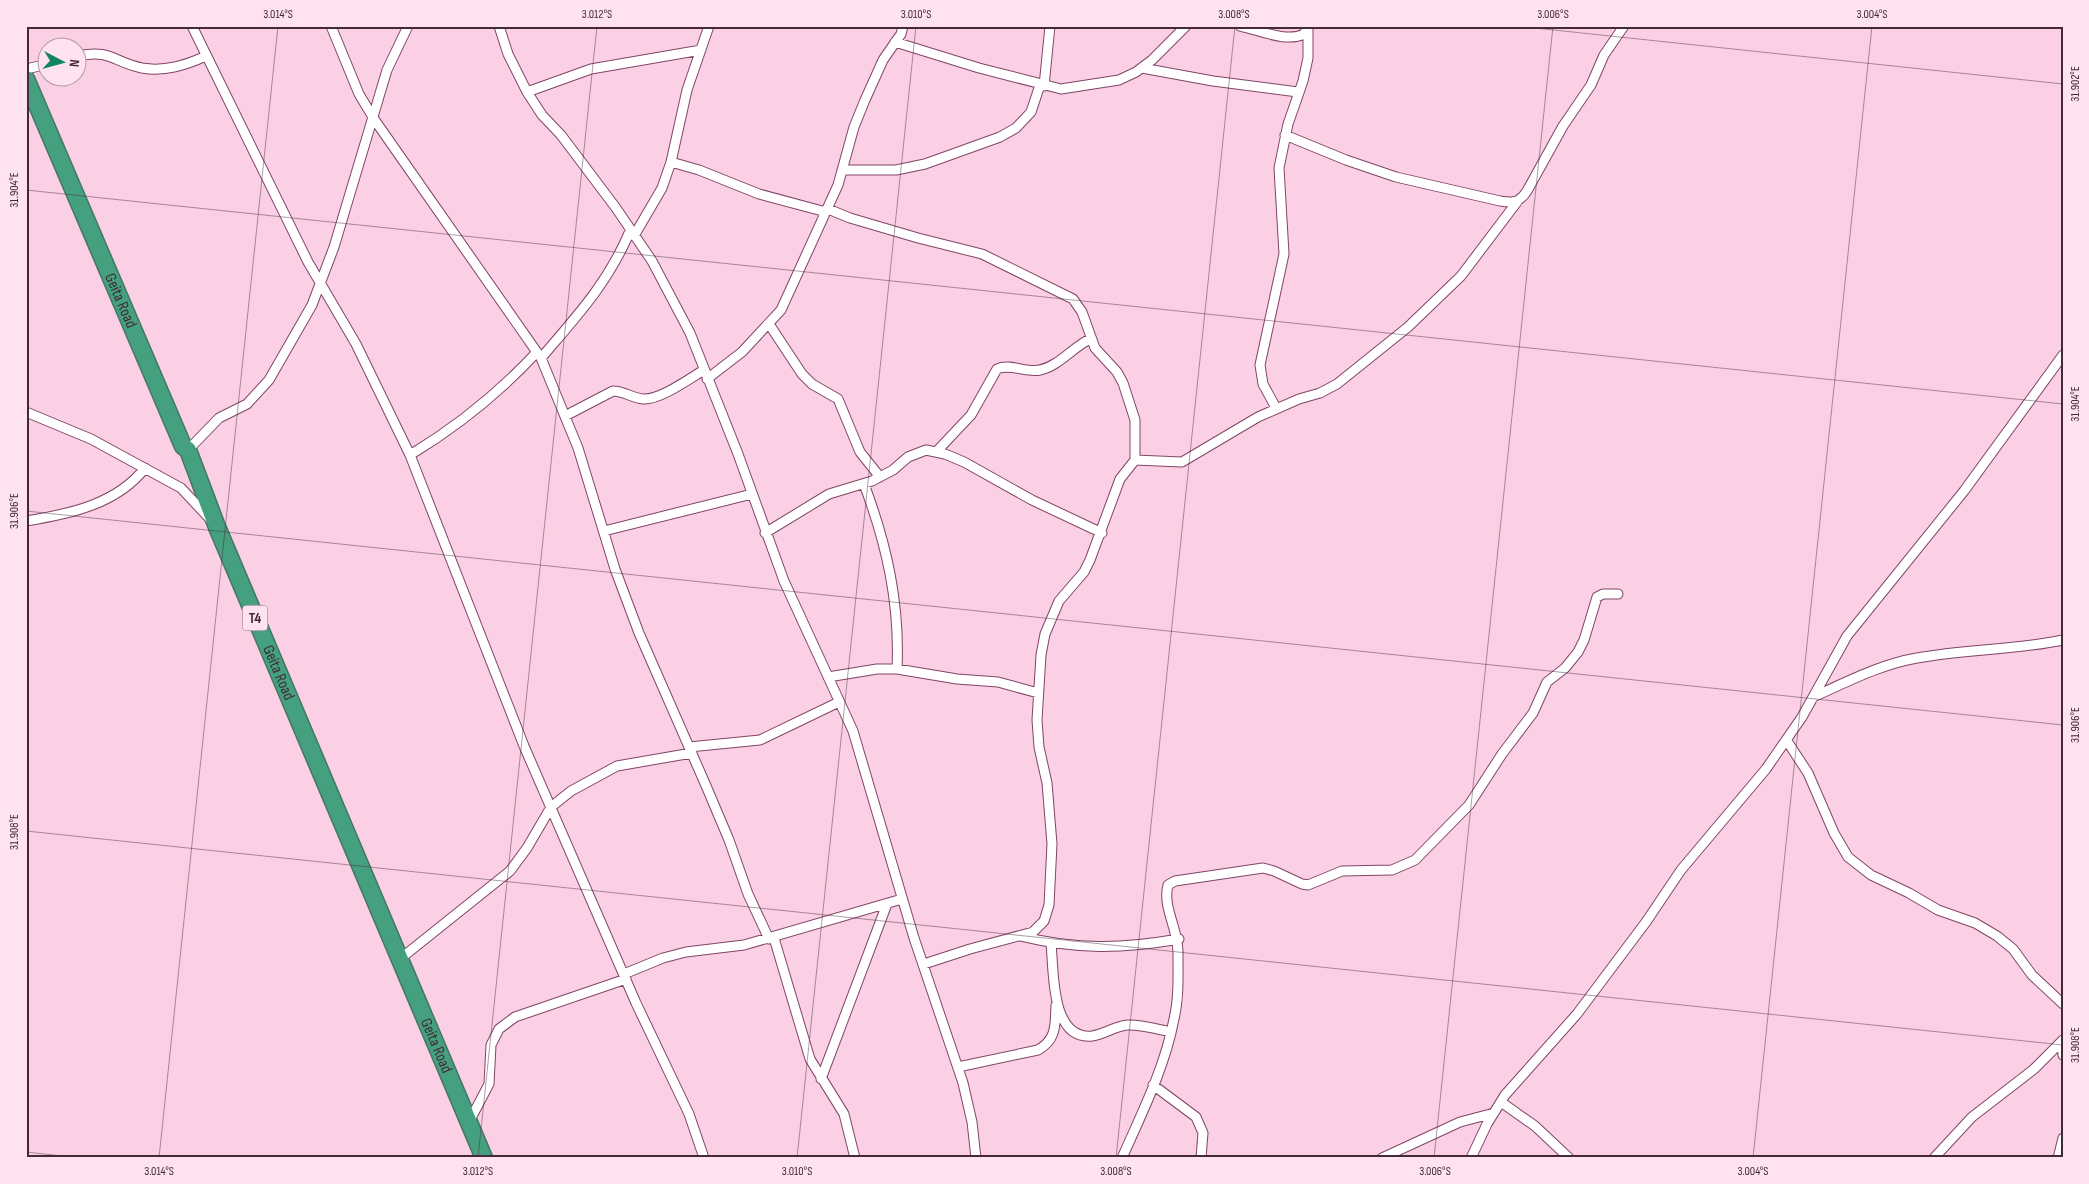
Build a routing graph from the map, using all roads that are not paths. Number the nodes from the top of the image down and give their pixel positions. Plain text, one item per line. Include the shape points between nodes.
1 (192, 26) edge
2 (331, 26) edge
3 (408, 26) edge
4 (499, 26) edge
5 (709, 26) edge
6 (903, 26) edge
7 (1050, 26) edge
8 (1186, 26) edge
9 (1240, 26) edge
10 (1624, 26) edge
11 (1308, 28) edge
12 (895, 42) junction
13 (701, 50) junction
14 (88, 55) edge
15 (206, 56) junction
16 (1142, 68) junction
17 (26, 79) edge
18 (1042, 85) junction
19 (527, 92) junction
20 (1298, 92) junction
21 (374, 119) junction
22 (1285, 135) junction
23 (671, 162) junction
24 (842, 170) junction
25 (1517, 202) junction
26 (827, 210) junction
27 (632, 233) junction
28 (321, 281) junction
29 (769, 324) junction
30 (1090, 339) junction
31 (2063, 354) edge
32 (539, 355) junction
33 (706, 375) junction
34 (1276, 408) junction
35 (26, 412) edge
36 (565, 416) junction
37 (188, 450) junction
38 (937, 451) junction
39 (410, 455) junction
40 (1135, 460) junction
41 (145, 468) junction
42 (880, 477) junction
43 (864, 484) junction
44 (752, 494) junction
45 (26, 521) edge
46 (217, 527) junction
47 (604, 531) junction
48 (766, 533) junction
49 (1102, 533) junction
50 (1618, 594) dead end
51 (2063, 640) edge
52 (898, 669) junction
53 (828, 677) junction
54 (1038, 693) junction
55 (1813, 697) junction
56 (839, 702) junction
57 (1787, 741) junction
58 (691, 750) junction
59 (550, 807) junction
60 (902, 899) junction
61 (886, 904) junction
62 (1018, 936) junction
63 (772, 938) junction
64 (1179, 939) junction
65 (1051, 944) junction
66 (400, 959) junction
67 (924, 964) junction
68 (625, 976) junction
69 (1056, 1002) junction
70 (2063, 1004) edge
71 (1171, 1032) junction
72 (2062, 1041) edge
73 (2063, 1055) edge
74 (958, 1067) junction
75 (821, 1079) junction
76 (1153, 1085) junction
77 (1501, 1102) junction
78 (1494, 1113) junction
79 (469, 1122) junction
80 (2063, 1138) edge
81 (484, 1158) edge
82 (704, 1158) edge
83 (855, 1158) edge
84 (976, 1158) edge
85 (1122, 1158) edge
86 (1201, 1158) edge
87 (1382, 1158) edge
88 (1471, 1158) edge
89 (1569, 1158) edge
90 (1934, 1158) edge
91 (2058, 1158) edge

1 - 15 street
2 - 21 street via 359,94
3 - 21 street via 387,70
4 - 19 street via 508,54
5 - 13 street
6 - 12 street
7 - 18 street
8 - 16 street
9 - 11 street via 1294,37 1304,34
10 - 25 street via 1604,55 1591,85 1558,134 1522,200
11 - 20 street via 1308,58
12 - 18 street
12 - 24 street via 883,60 858,118
13 - 19 street via 591,69
13 - 23 street via 687,90
14 - 15 street via 107,54 141,68 158,69 187,65
15 - 28 street via 308,262
16 - 18 street via 1119,80 1062,89
16 - 20 street
17 - 37 highway, Geita Road / T4 via 183,446
18 - 24 street via 1032,112 1016,128 1000,137 926,164 896,170
19 - 27 street
20 - 22 street
21 - 28 street
21 - 32 street
22 - 25 street via 1396,177
22 - 34 street via 1279,168 1284,254 1260,365 1263,384
23 - 26 street via 767,196
23 - 27 street via 662,188
24 - 26 street
25 - 34 street via 1461,276 1408,327 1337,384 1320,394
26 - 29 street via 781,310
26 - 30 street via 1000,262 1073,299 1082,312
27 - 32 street via 579,315
27 - 33 street via 669,291
28 - 37 street via 312,304 269,380 247,404 220,418
28 - 39 street
29 - 33 street via 742,352
29 - 42 street via 802,374 812,384 838,399 860,452
30 - 38 street via 1042,370 997,369 971,415
30 - 40 street via 1123,383 1135,420
31 - 55 street via 1964,491 1847,636
32 - 36 street
32 - 39 street via 496,394
33 - 36 street via 656,397 639,399 613,391
33 - 44 street
34 - 40 street via 1182,462
35 - 41 street via 91,439
36 - 47 street
37 - 46 highway, Geita Road / T4
38 - 42 street via 916,452
38 - 49 street
39 - 59 street via 481,641
40 - 49 street via 1120,479
41 - 45 street via 135,481 97,503 60,515
41 - 46 street via 181,488
42 - 43 street
43 - 48 street via 829,494
43 - 52 street via 887,554 895,603
44 - 47 street
44 - 48 street
46 - 66 highway, Geita Road / T4
47 - 58 street via 640,633
48 - 53 street
49 - 54 street via 1084,572 1059,601 1050,619 1041,655
50 - 64 street via 1597,597 1578,652 1547,682 1527,722 1469,805 1415,860 1392,870 1342,871 1308,884 1263,868 1175,881 1168,885 1166,898
51 - 55 street via 2027,647 1917,658 1883,666
52 - 53 street
52 - 54 street via 998,682
53 - 56 street
54 - 62 street via 1039,747 1048,783 1052,844 1049,905 1040,928
55 - 57 street
56 - 58 street via 760,740
56 - 60 street via 855,740
57 - 70 street via 1808,773 1848,858 1871,875 1996,936 2013,949 2032,975
57 - 77 street via 1681,870 1577,1014
58 - 59 street via 617,766 571,791
58 - 63 street via 748,894
59 - 66 street via 510,871
59 - 68 street
60 - 61 street
60 - 67 street
61 - 63 street
61 - 75 street
62 - 65 street
62 - 67 street
63 - 68 street via 721,950 670,956
63 - 75 street via 810,1059
64 - 65 street via 1121,948
64 - 71 street via 1178,989
65 - 69 street
66 - 79 highway, Geita Road / T4
67 - 74 street
68 - 79 street via 515,1017 499,1029 491,1045 489,1084
68 - 82 street via 689,1114
69 - 71 street via 1064,1021 1082,1035 1091,1036 1128,1025
69 - 74 street via 1056,1028 1048,1044 1024,1054
71 - 76 street
72 - 73 street
72 - 90 street via 2034,1069 1972,1117
74 - 84 street via 972,1122
75 - 83 street via 844,1114
76 - 85 street
76 - 86 street via 1196,1118 1203,1133
77 - 78 street
77 - 89 street via 1535,1126
78 - 87 street via 1460,1122
78 - 88 street
79 - 81 highway, Geita Road / T4
80 - 91 street

